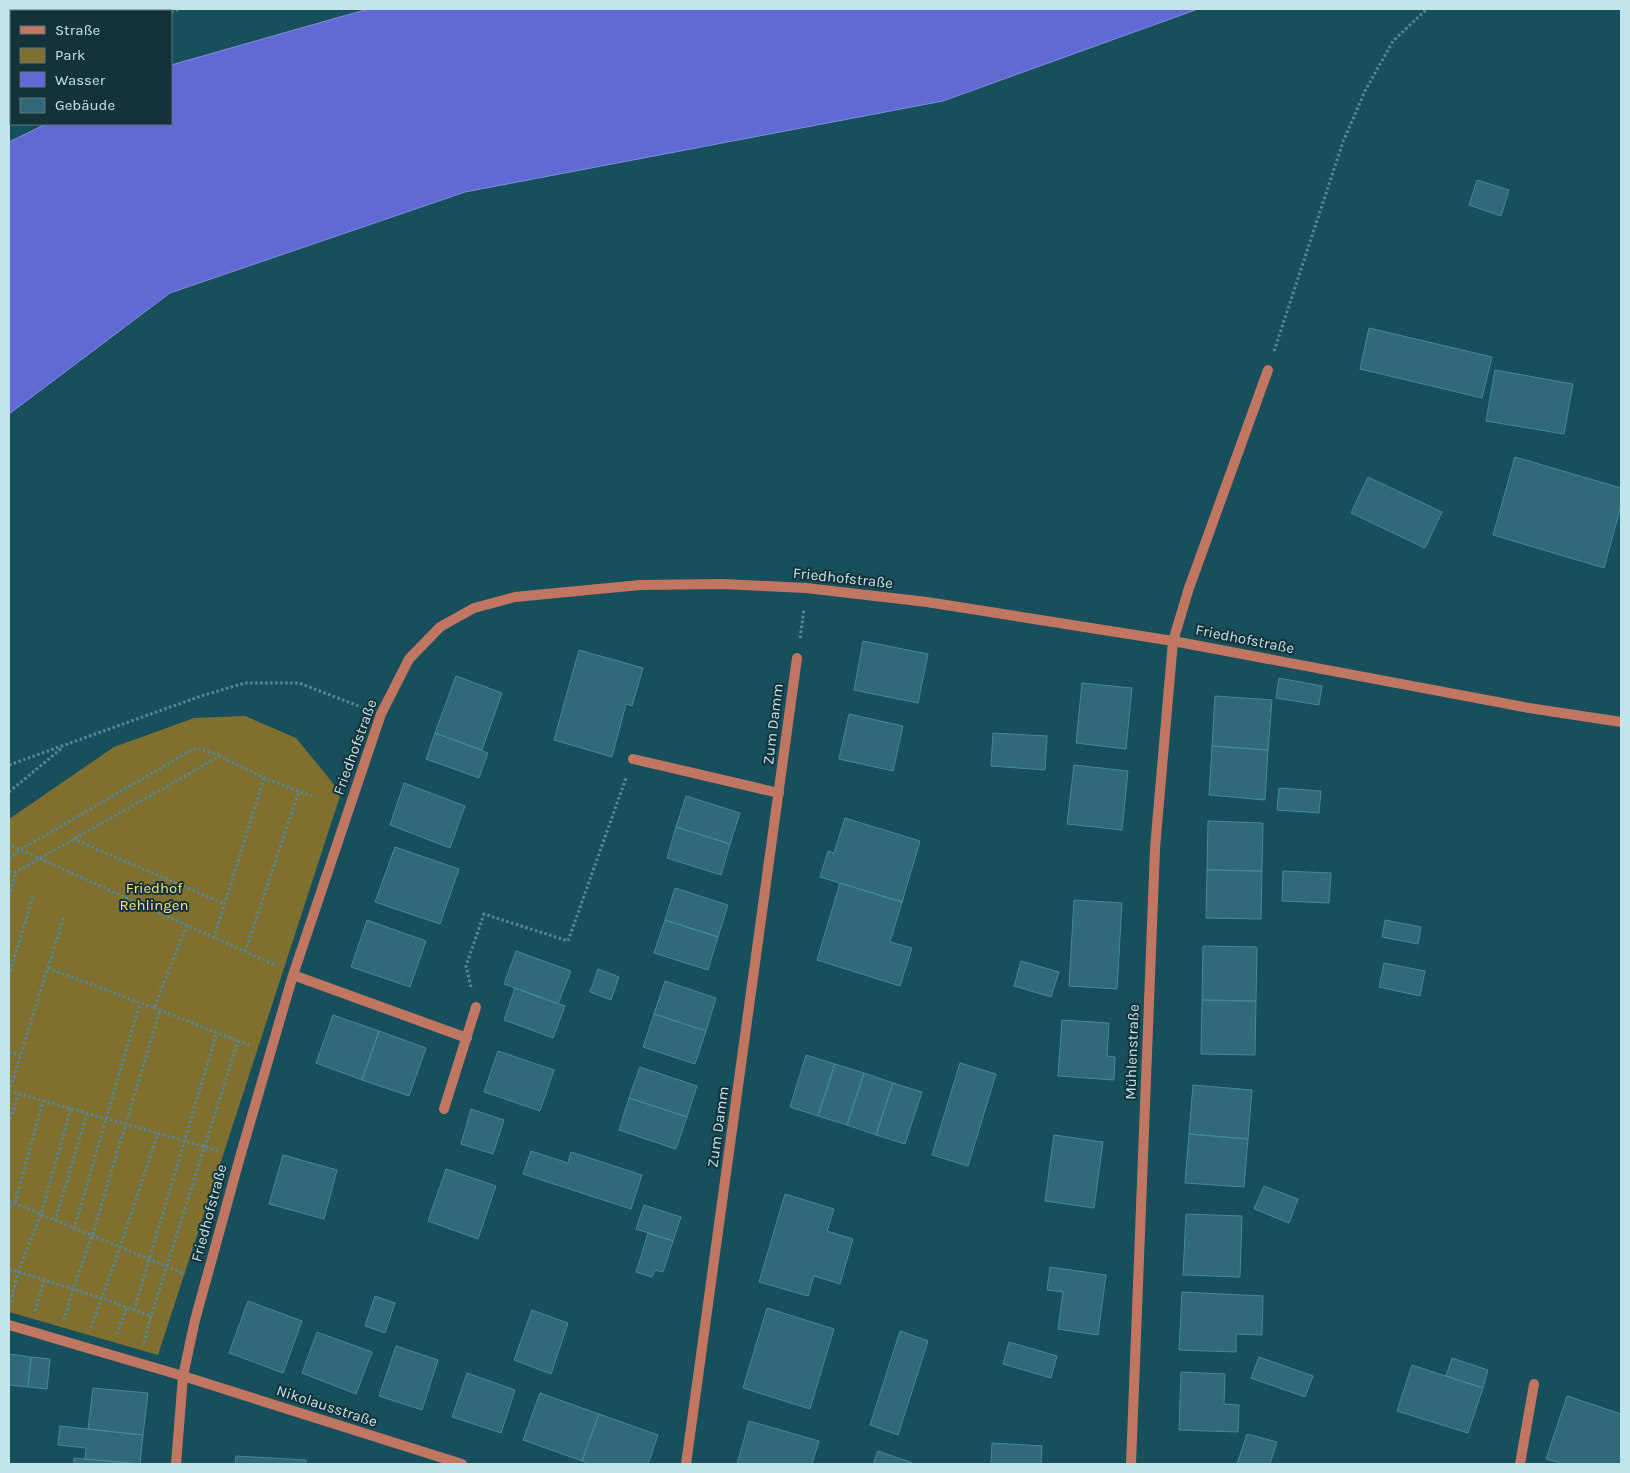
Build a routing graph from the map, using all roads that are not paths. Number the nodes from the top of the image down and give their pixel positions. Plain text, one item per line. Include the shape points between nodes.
1 (1268, 370) road end
2 (1173, 641) junction
3 (797, 658) road end
4 (1621, 722) edge
5 (633, 758) road end
6 (779, 793) junction
7 (293, 974) junction
8 (476, 1007) road end
9 (467, 1038) junction
10 (444, 1109) dead end
11 (9, 1325) edge
12 (183, 1376) junction
13 (1534, 1384) dead end
14 (176, 1464) edge
15 (462, 1464) edge
16 (686, 1464) edge
17 (1131, 1464) edge
18 (1520, 1464) edge

1 - 2 street, Mühlenstraße
2 - 4 street, Friedhofstraße via 1529,708
2 - 7 street, Friedhofstraße via 927,602 806,588 723,584 640,585 515,596 474,608 440,627 409,659 380,714
2 - 17 street, Mühlenstraße via 1156,848
3 - 6 street, Zum Damm
5 - 6 street
6 - 16 street, Zum Damm
7 - 9 street
7 - 12 street, Friedhofstraße via 195,1320
8 - 9 street
9 - 10 street
11 - 12 street, Nikolausstraße
12 - 14 street, Friedhofstraße
12 - 15 street, Nikolausstraße
13 - 18 street

